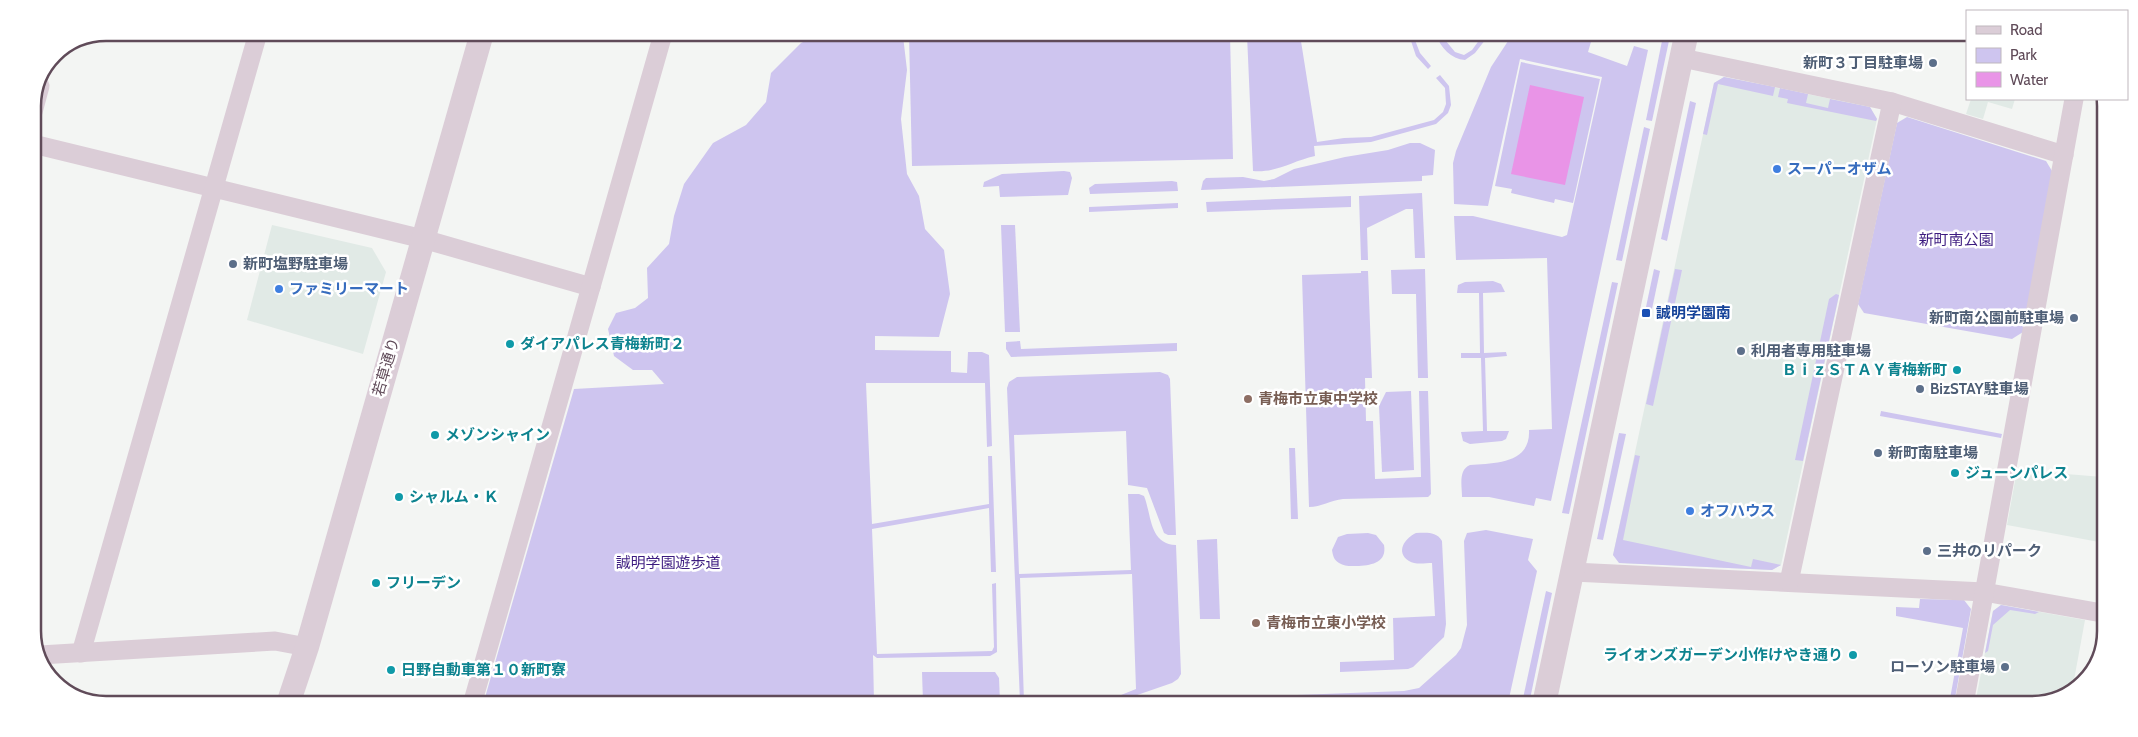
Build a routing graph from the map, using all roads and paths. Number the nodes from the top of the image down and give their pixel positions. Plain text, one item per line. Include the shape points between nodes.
1 (256, 41) edge
2 (480, 41) edge
3 (661, 41) edge
4 (1684, 47) edge
5 (2074, 100) edge
6 (1892, 102) junction
7 (41, 146) edge
8 (2064, 155) junction
9 (213, 188) junction
10 (424, 239) junction
11 (591, 287) junction
12 (1573, 572) junction
13 (1788, 582) junction
14 (1984, 592) junction
15 (2097, 612) edge
16 (307, 646) junction
17 (81, 653) junction
18 (46, 656) edge
19 (291, 696) edge
20 (474, 696) edge
21 (1546, 696) edge
22 (1965, 696) edge

1 - 9 street
2 - 10 street, 若草通り
3 - 11 street
4 - 6 street
4 - 12 street
5 - 8 street
6 - 8 street
6 - 13 street
7 - 9 street
8 - 14 street
9 - 10 street
9 - 17 street
10 - 11 street
10 - 16 street, 若草通り
11 - 20 street
12 - 13 street
12 - 21 street
13 - 14 street
14 - 15 street
14 - 22 street
16 - 17 street via 275,641
16 - 19 street, 若草通り
17 - 18 street

